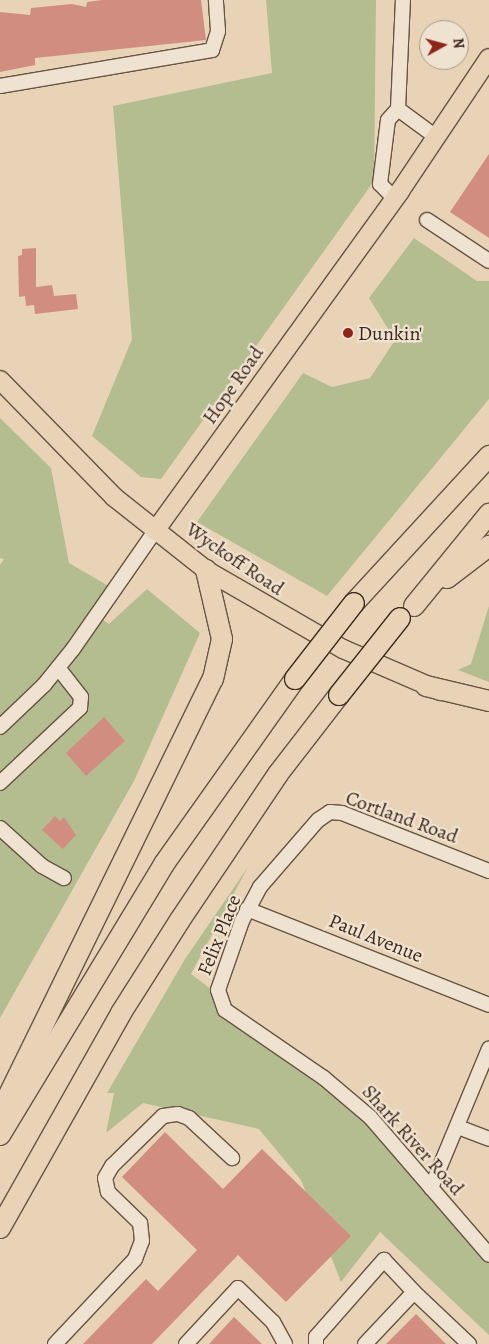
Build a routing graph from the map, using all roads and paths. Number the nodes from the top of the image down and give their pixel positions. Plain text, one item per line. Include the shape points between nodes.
1 (216, 0) edge
2 (403, 0) edge
3 (489, 58) edge
4 (0, 86) edge
5 (398, 109) junction
6 (436, 137) junction
7 (395, 199) junction
8 (427, 220) dead end
9 (489, 261) edge
10 (0, 380) edge
11 (489, 456) edge
12 (489, 514) edge
13 (155, 530) junction
14 (489, 546) edge
15 (206, 570) junction
16 (407, 612) junction
17 (58, 668) junction
18 (426, 686) junction
19 (489, 701) edge
20 (489, 711) edge
21 (0, 727) edge
22 (0, 783) edge
23 (330, 812) joint
24 (0, 828) edge
25 (489, 871) edge
26 (64, 878) dead end
27 (247, 909) junction
28 (489, 1006) edge
29 (225, 1010) joint
30 (489, 1049) edge
31 (0, 1114) edge
32 (458, 1127) junction
33 (0, 1135) edge
34 (489, 1138) edge
35 (232, 1158) dead end
36 (431, 1188) junction
37 (0, 1228) edge
38 (489, 1255) edge
39 (414, 1292) junction
40 (55, 1344) edge
41 (186, 1344) edge
42 (285, 1344) edge
43 (316, 1344) edge
44 (365, 1344) edge
45 (469, 1344) edge

1 - 4 street via 218,31 212,50
2 - 5 street
3 - 6 main road, Hope Road
5 - 6 street
5 - 7 street via 388,120 380,184
6 - 7 main road, Hope Road
7 - 13 main road, Hope Road
8 - 9 street
10 - 13 main road, Wyckoff Road via 58,444
11 - 33 highway, bridge via 354,604 295,679 164,864
12 - 16 highway
13 - 15 main road, Wyckoff Road
13 - 17 street, Hope Road
14 - 16 highway
15 - 18 main road, Wyckoff Road via 343,649
15 - 31 highway via 222,638 213,679
16 - 37 highway, bridge via 278,774 185,912 121,1013
17 - 21 street, Hope Road
17 - 22 street via 81,697 80,708
18 - 19 highway
18 - 20 main road, Wyckoff Road
23 - 25 street, Cortland Road via 342,812
23 - 27 street, Felix Place via 312,827
24 - 26 street via 42,866
27 - 28 street, Paul Avenue
27 - 29 street, Felix Place via 219,978
29 - 36 street, Shark River Road via 351,1099
30 - 32 street
32 - 34 street
32 - 36 street
35 - 40 street via 189,1118 178,1114 163,1116 112,1166 105,1178 108,1192 140,1224 142,1241 135,1259
36 - 38 street, Shark River Road
39 - 43 street via 384,1260 316,1336
39 - 44 street
39 - 45 street
41 - 42 street via 238,1288 273,1322

